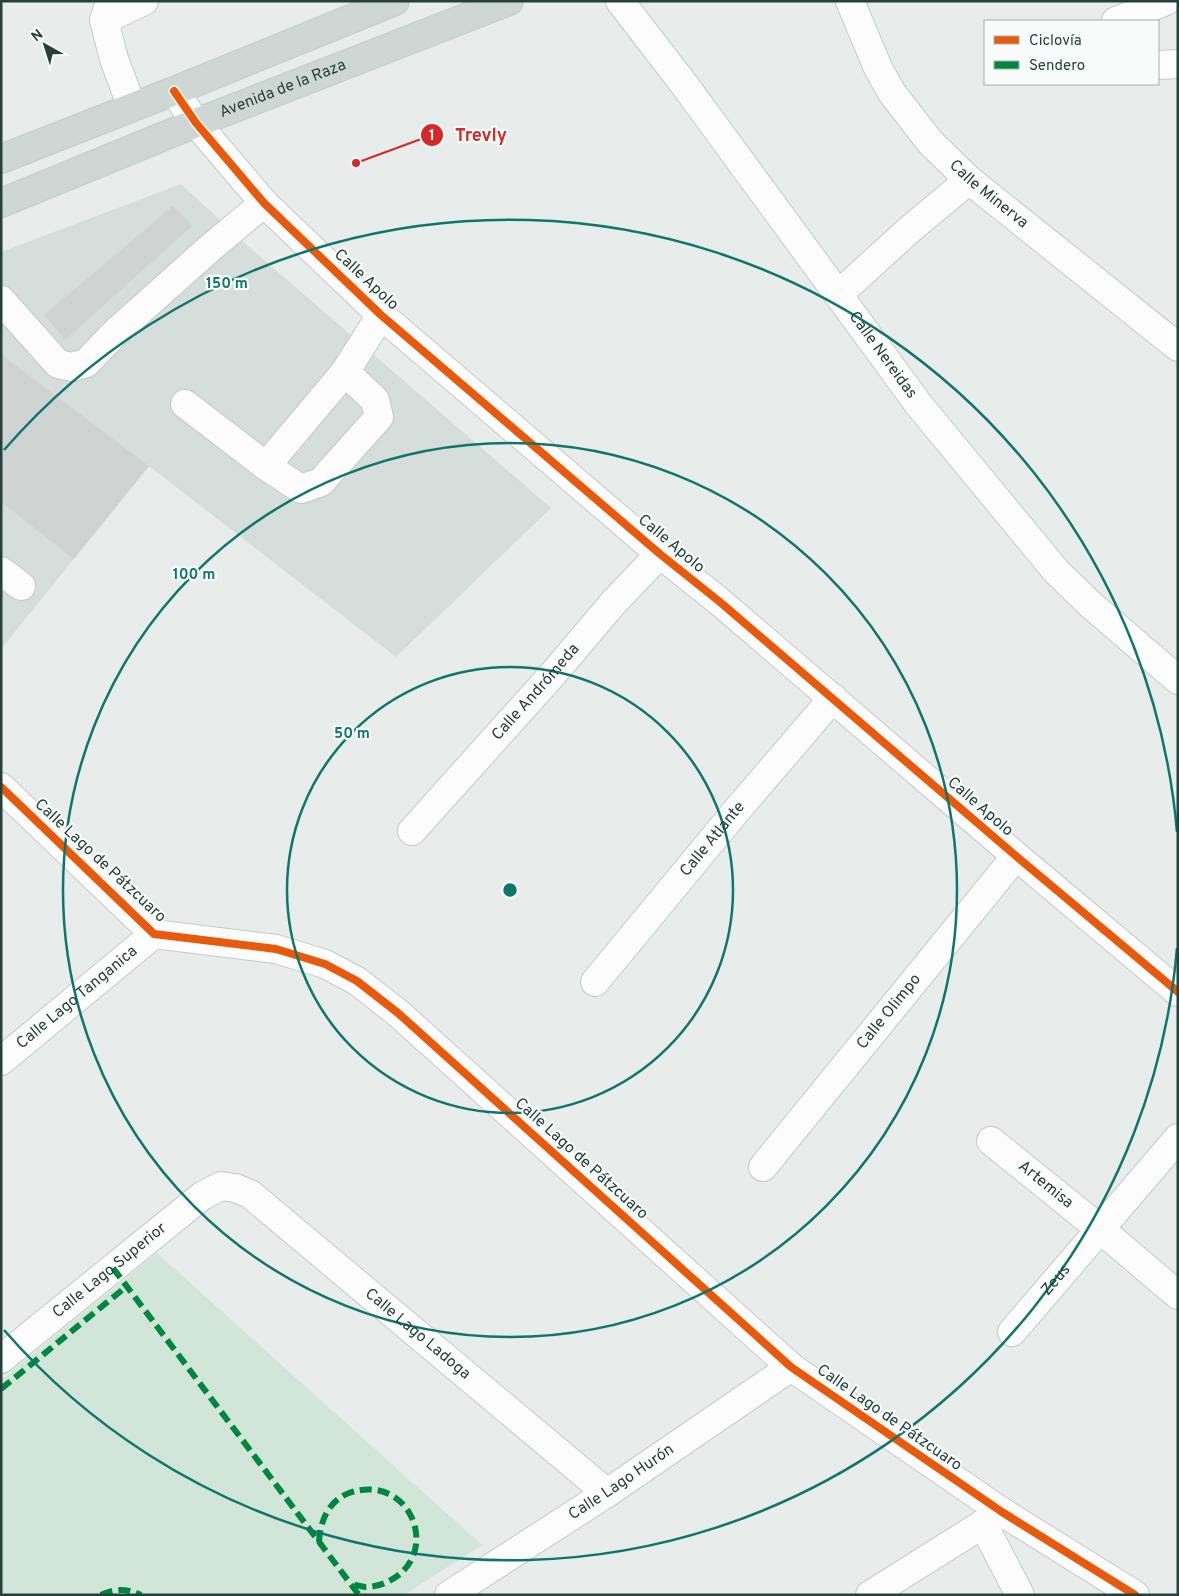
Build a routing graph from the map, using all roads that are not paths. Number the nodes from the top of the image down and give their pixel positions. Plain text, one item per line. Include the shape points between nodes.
1 (144, 1) edge
2 (395, 1) edge
3 (509, 1) edge
4 (620, 1) edge
5 (850, 1) edge
6 (1106, 1) edge
7 (1166, 1) edge
8 (106, 10) edge
9 (1115, 20) edge
10 (1118, 20) edge
11 (1178, 64) edge
12 (1159, 65) edge
13 (174, 92) junction
14 (132, 107) junction
15 (196, 123) junction
16 (1, 159) edge
17 (969, 180) junction
18 (1, 203) edge
19 (264, 203) junction
20 (838, 294) junction
21 (1, 300) edge
22 (381, 315) junction
23 (1178, 347) edge
24 (345, 372) junction
25 (185, 404) dead end
26 (266, 466) junction
27 (660, 554) junction
28 (1178, 680) edge
29 (833, 698) junction
30 (1, 787) edge
31 (412, 831) dead end
32 (1016, 856) junction
33 (154, 934) junction
34 (595, 982) dead end
35 (1178, 992) edge
36 (1, 1062) edge
37 (1178, 1138) edge
38 (991, 1142) dead end
39 (763, 1167) dead end
40 (221, 1186) joint
41 (1100, 1229) junction
42 (1178, 1295) edge
43 (1012, 1332) dead end
44 (1, 1359) edge
45 (791, 1367) junction
46 (607, 1493) junction
47 (993, 1518) junction
48 (449, 1595) edge
49 (870, 1595) edge
50 (1020, 1595) edge
51 (1135, 1595) edge

1 - 8 street
2 - 13 main road
3 - 15 main road, Avenida de la Raza
4 - 20 street, Calle Nereidas
5 - 17 street, Calle Minerva via 878,68 892,92 930,142
6 - 9 street
7 - 10 street
8 - 14 street via 114,59
11 - 12 street
13 - 14 main road
13 - 15 street, Calle Apolo
14 - 16 main road
15 - 18 main road, Avenida de la Raza
15 - 19 street, Calle Apolo
17 - 20 street
17 - 23 street, Calle Minerva
19 - 21 street via 116,332 86,363 72,367 58,364
19 - 22 street, Calle Apolo
20 - 28 street, Calle Nereidas via 919,405 1056,571
22 - 24 street
22 - 27 street, Calle Apolo
24 - 26 street
24 - 26 street via 375,400 379,417 321,482 301,489
25 - 26 street
27 - 29 street, Calle Apolo
27 - 31 street, Calle Andrómeda
29 - 32 street, Calle Apolo
29 - 34 street, Calle Atlante
30 - 33 street, Calle Lago de Pátzcuaro
32 - 35 street, Calle Apolo
32 - 39 street, Calle Olimpo
33 - 36 street, Calle Lago Tanganica
33 - 45 street, Calle Lago de Pátzcuaro via 276,949 325,964 357,981 406,1020
37 - 41 street, Zeus
38 - 41 street, Artemisa
40 - 44 street, Calle Lago Superior via 202,1196
40 - 46 street, Calle Lago Ladoga via 250,1194
41 - 42 street, Artemisa
41 - 43 street, Zeus
45 - 46 street, Calle Lago Hurón
45 - 47 street, Calle Lago de Pátzcuaro
46 - 48 street, Calle Lago Hurón
47 - 49 street
47 - 50 street
47 - 51 street, Calle Lago de Pátzcuaro

